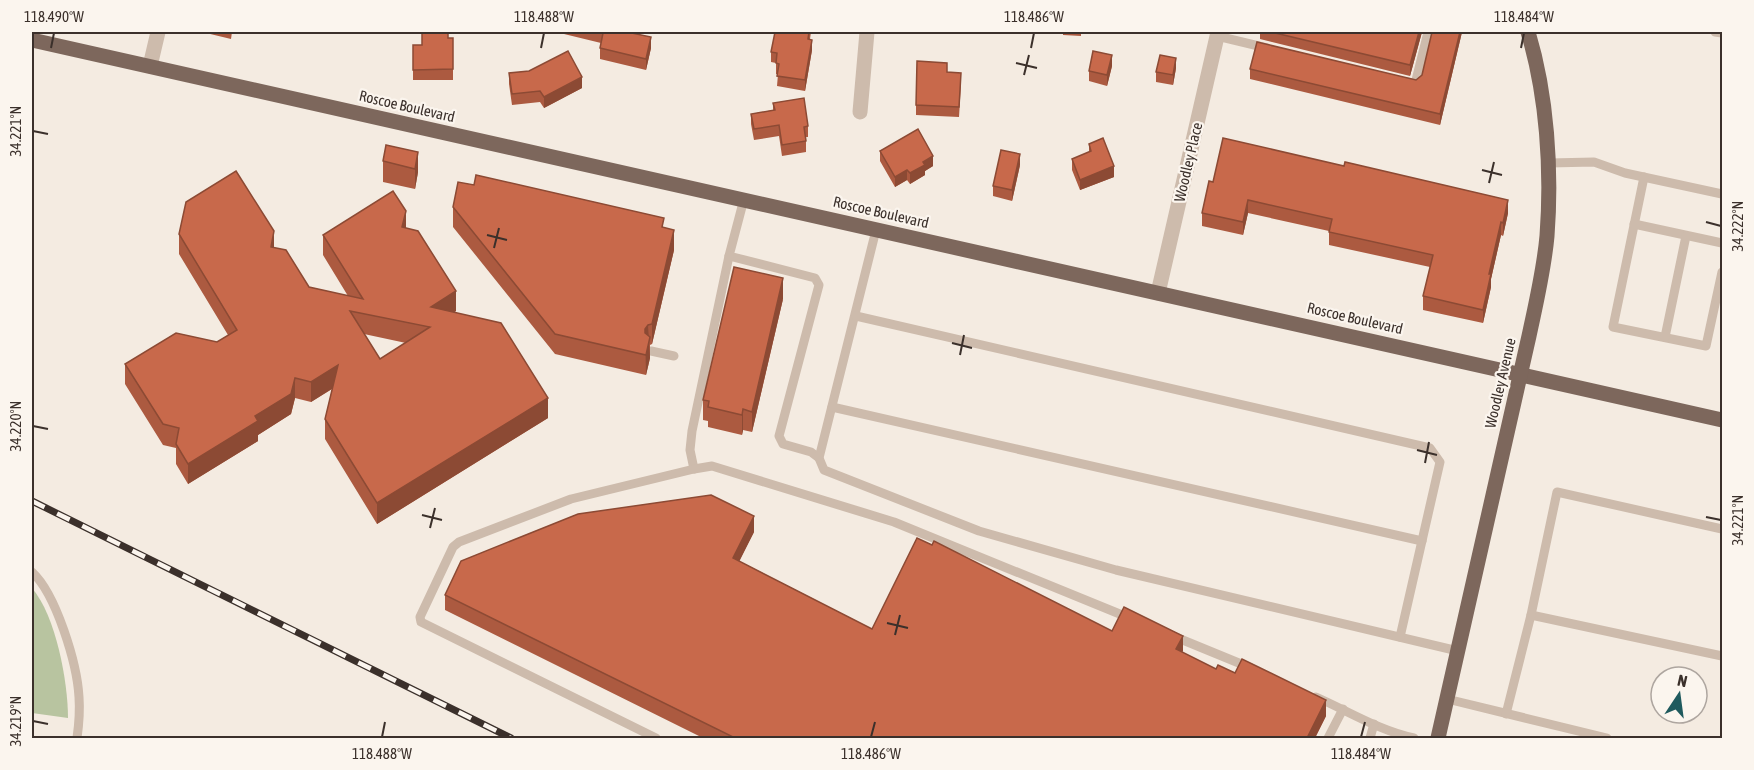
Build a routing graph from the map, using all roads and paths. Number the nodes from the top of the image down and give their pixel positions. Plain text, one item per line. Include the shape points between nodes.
1 (158, 32) edge
2 (867, 32) edge
3 (1428, 32) edge
4 (1528, 32) edge
5 (1715, 32) edge
6 (1722, 33) edge
7 (1217, 34) edge
8 (32, 40) edge
9 (1271, 49) edge
10 (150, 66) junction
11 (1404, 81) edge
12 (860, 112) dead end
13 (1548, 163) junction
14 (1644, 177) junction
15 (1722, 194) edge
16 (744, 200) junction
17 (1634, 224) junction
18 (876, 230) junction
19 (1686, 236) junction
20 (1722, 243) edge
21 (729, 256) junction
22 (1722, 272) edge
23 (1158, 293) junction
24 (856, 316) junction
25 (1665, 337) junction
26 (651, 351) edge
27 (674, 356) dead end
28 (1521, 373) junction
29 (832, 407) junction
30 (1722, 420) edge
31 (819, 458) junction
32 (694, 469) junction
33 (1722, 529) edge
34 (1422, 541) junction
35 (32, 572) edge
36 (1531, 615) junction
37 (1143, 624) edge
38 (1165, 632) edge
39 (1400, 637) junction
40 (1458, 651) junction
41 (1722, 656) edge
42 (1259, 671) edge
43 (1311, 694) edge
44 (1447, 699) junction
45 (1343, 709) junction
46 (1506, 714) junction
47 (1374, 724) junction
48 (77, 738) edge
49 (656, 738) edge
50 (1328, 738) edge
51 (1370, 738) edge
52 (1414, 738) edge
53 (1438, 738) edge
54 (1607, 738) edge

1 - 10 street
2 - 12 street
3 - 11 lane via 1415,84
4 - 13 main road, Woodley Avenue via 1542,100
5 - 6 lane
7 - 9 lane
7 - 23 street, Woodley Place
8 - 10 main road, Roscoe Boulevard
10 - 16 main road, Roscoe Boulevard
13 - 14 lane via 1594,162
13 - 28 main road, Woodley Avenue via 1547,238
14 - 15 lane
14 - 17 lane
16 - 18 main road, Roscoe Boulevard
16 - 21 lane
17 - 19 lane
17 - 25 lane via 1613,327
18 - 23 main road, Roscoe Boulevard
18 - 24 lane
19 - 20 lane
19 - 25 lane
21 - 31 lane via 815,278 819,285 779,436 783,444
21 - 32 lane via 692,431
22 - 25 lane via 1706,346
23 - 28 main road, Roscoe Boulevard
24 - 29 lane
24 - 34 lane via 1430,448 1440,462
26 - 27 lane
28 - 30 main road, Roscoe Boulevard
28 - 40 main road, Woodley Avenue
29 - 31 lane
29 - 34 lane
31 - 39 lane via 824,470 979,531 1116,570
32 - 37 lane via 720,467 894,522
32 - 49 lane via 571,499 459,543 453,547 419,620
33 - 36 lane via 1557,492
34 - 39 lane
35 - 48 lane via 53,603 75,669 79,694
36 - 41 lane
36 - 46 lane
38 - 42 lane
39 - 40 lane
40 - 44 main road, Woodley Avenue
43 - 45 lane
44 - 46 lane
44 - 53 main road, Woodley Avenue
45 - 47 lane
45 - 50 lane
46 - 54 lane
47 - 51 lane
47 - 52 lane

